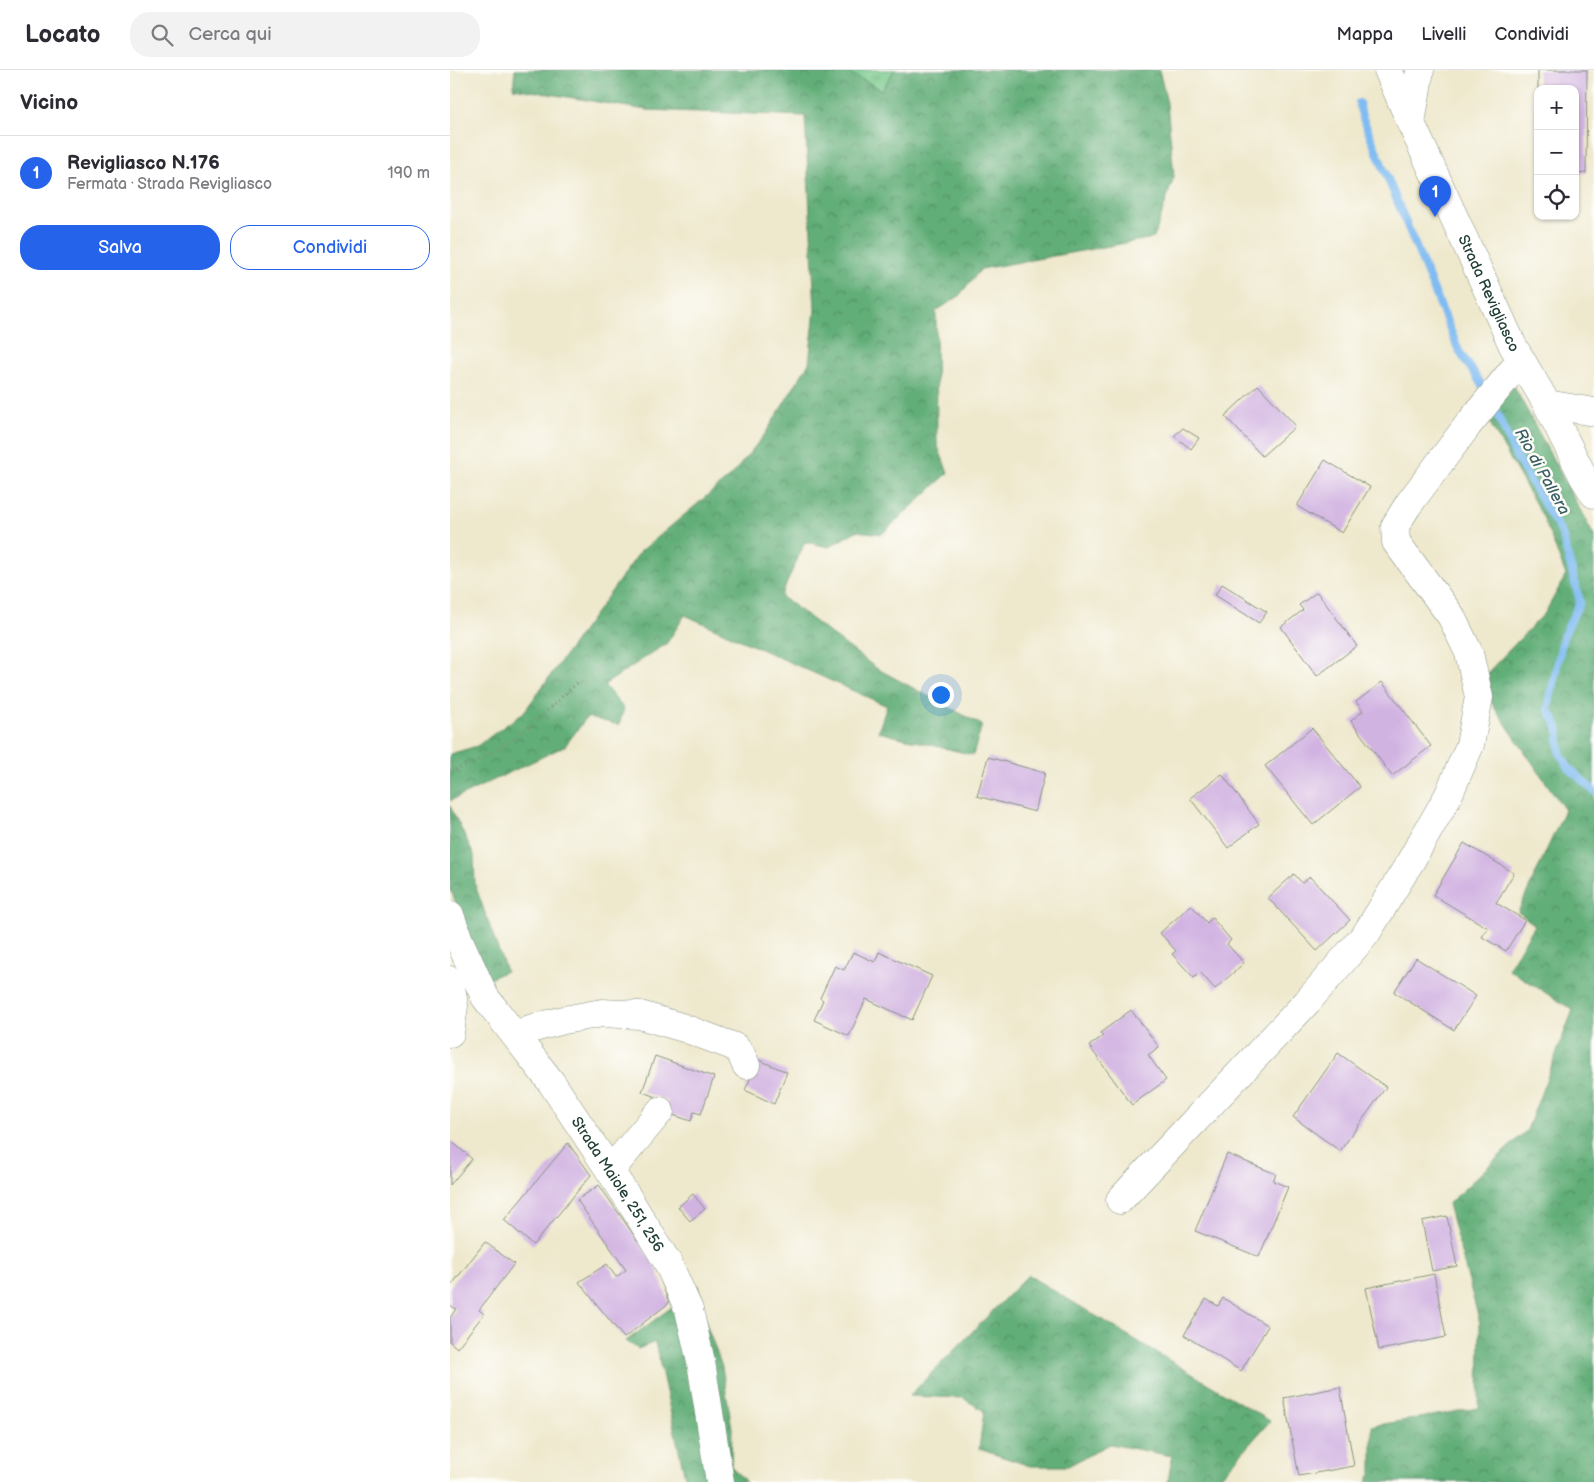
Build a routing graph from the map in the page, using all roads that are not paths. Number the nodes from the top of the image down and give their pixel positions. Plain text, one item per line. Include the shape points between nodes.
1 (1420, 70) edge
2 (1392, 78) edge
3 (1411, 123) junction
4 (1521, 360) junction
5 (1547, 404) junction
6 (1594, 412) edge
7 (1594, 494) edge
8 (450, 915) edge
9 (450, 980) edge
10 (450, 1033) edge
11 (517, 1038) junction
12 (746, 1066) dead end
13 (660, 1111) dead end
14 (610, 1170) junction
15 (1120, 1200) dead end
16 (720, 1482) edge

1 - 3 street
2 - 3 street, Strada Revigliasco
3 - 4 street, Strada Revigliasco
4 - 5 street, Strada Revigliasco
4 - 15 street via 1395,526 1396,542 1454,624 1468,653 1479,698 1470,744 1448,796 1366,934 1307,1002
5 - 6 street
5 - 7 street, Strada Revigliasco
8 - 11 street, Strada Maiole, 251, 256 via 485,996
9 - 10 street via 454,1006
11 - 12 street via 530,1029 564,1020 602,1013 640,1015 735,1047
11 - 14 street, Strada Maiole, 251, 256
13 - 14 street
14 - 16 street, Strada Maiole, 251, 256 via 668,1263 689,1310 701,1362

